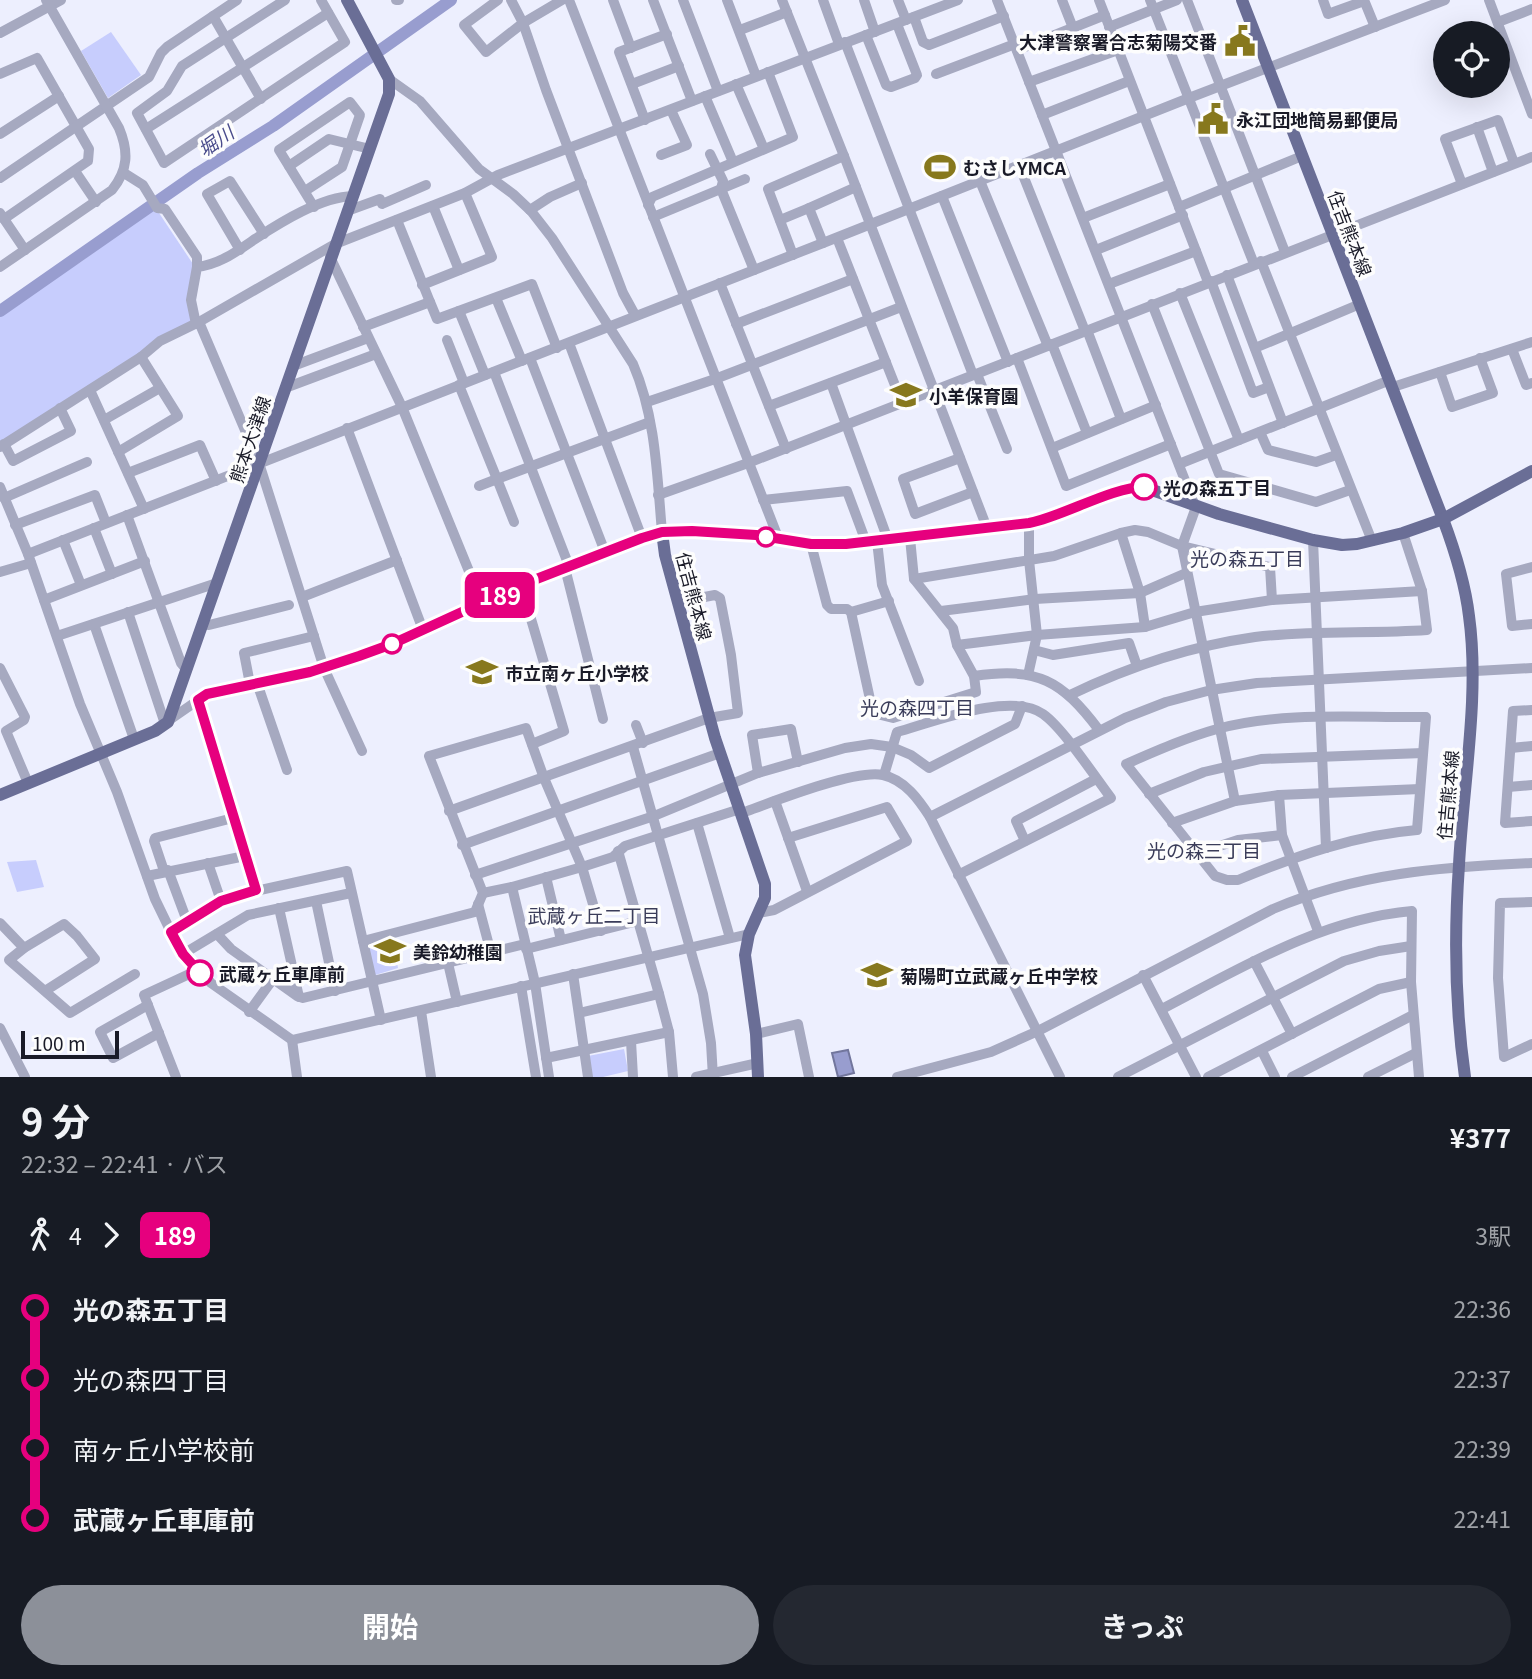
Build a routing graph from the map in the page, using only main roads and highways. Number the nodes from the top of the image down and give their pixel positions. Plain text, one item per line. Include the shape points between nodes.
1 (347, 0) edge
2 (1242, 0) edge
3 (1532, 471) edge
4 (1443, 519) junction
5 (0, 795) edge
6 (758, 1077) edge
7 (1465, 1077) edge

1 - 5 main road, 熊本大津線 via 389,79 389,94 166,723
2 - 4 main road, 住吉熊本線
3 - 4 main road
4 - 6 main road, 住吉熊本線 via 1404,533 1342,545 1313,541 1134,487 1029,523 910,538 811,544 728,532 662,532 709,718 765,884 765,898 748,934 745,955
4 - 7 main road, 住吉熊本線 via 1460,568 1470,619 1472,672 1456,961 1457,1021

